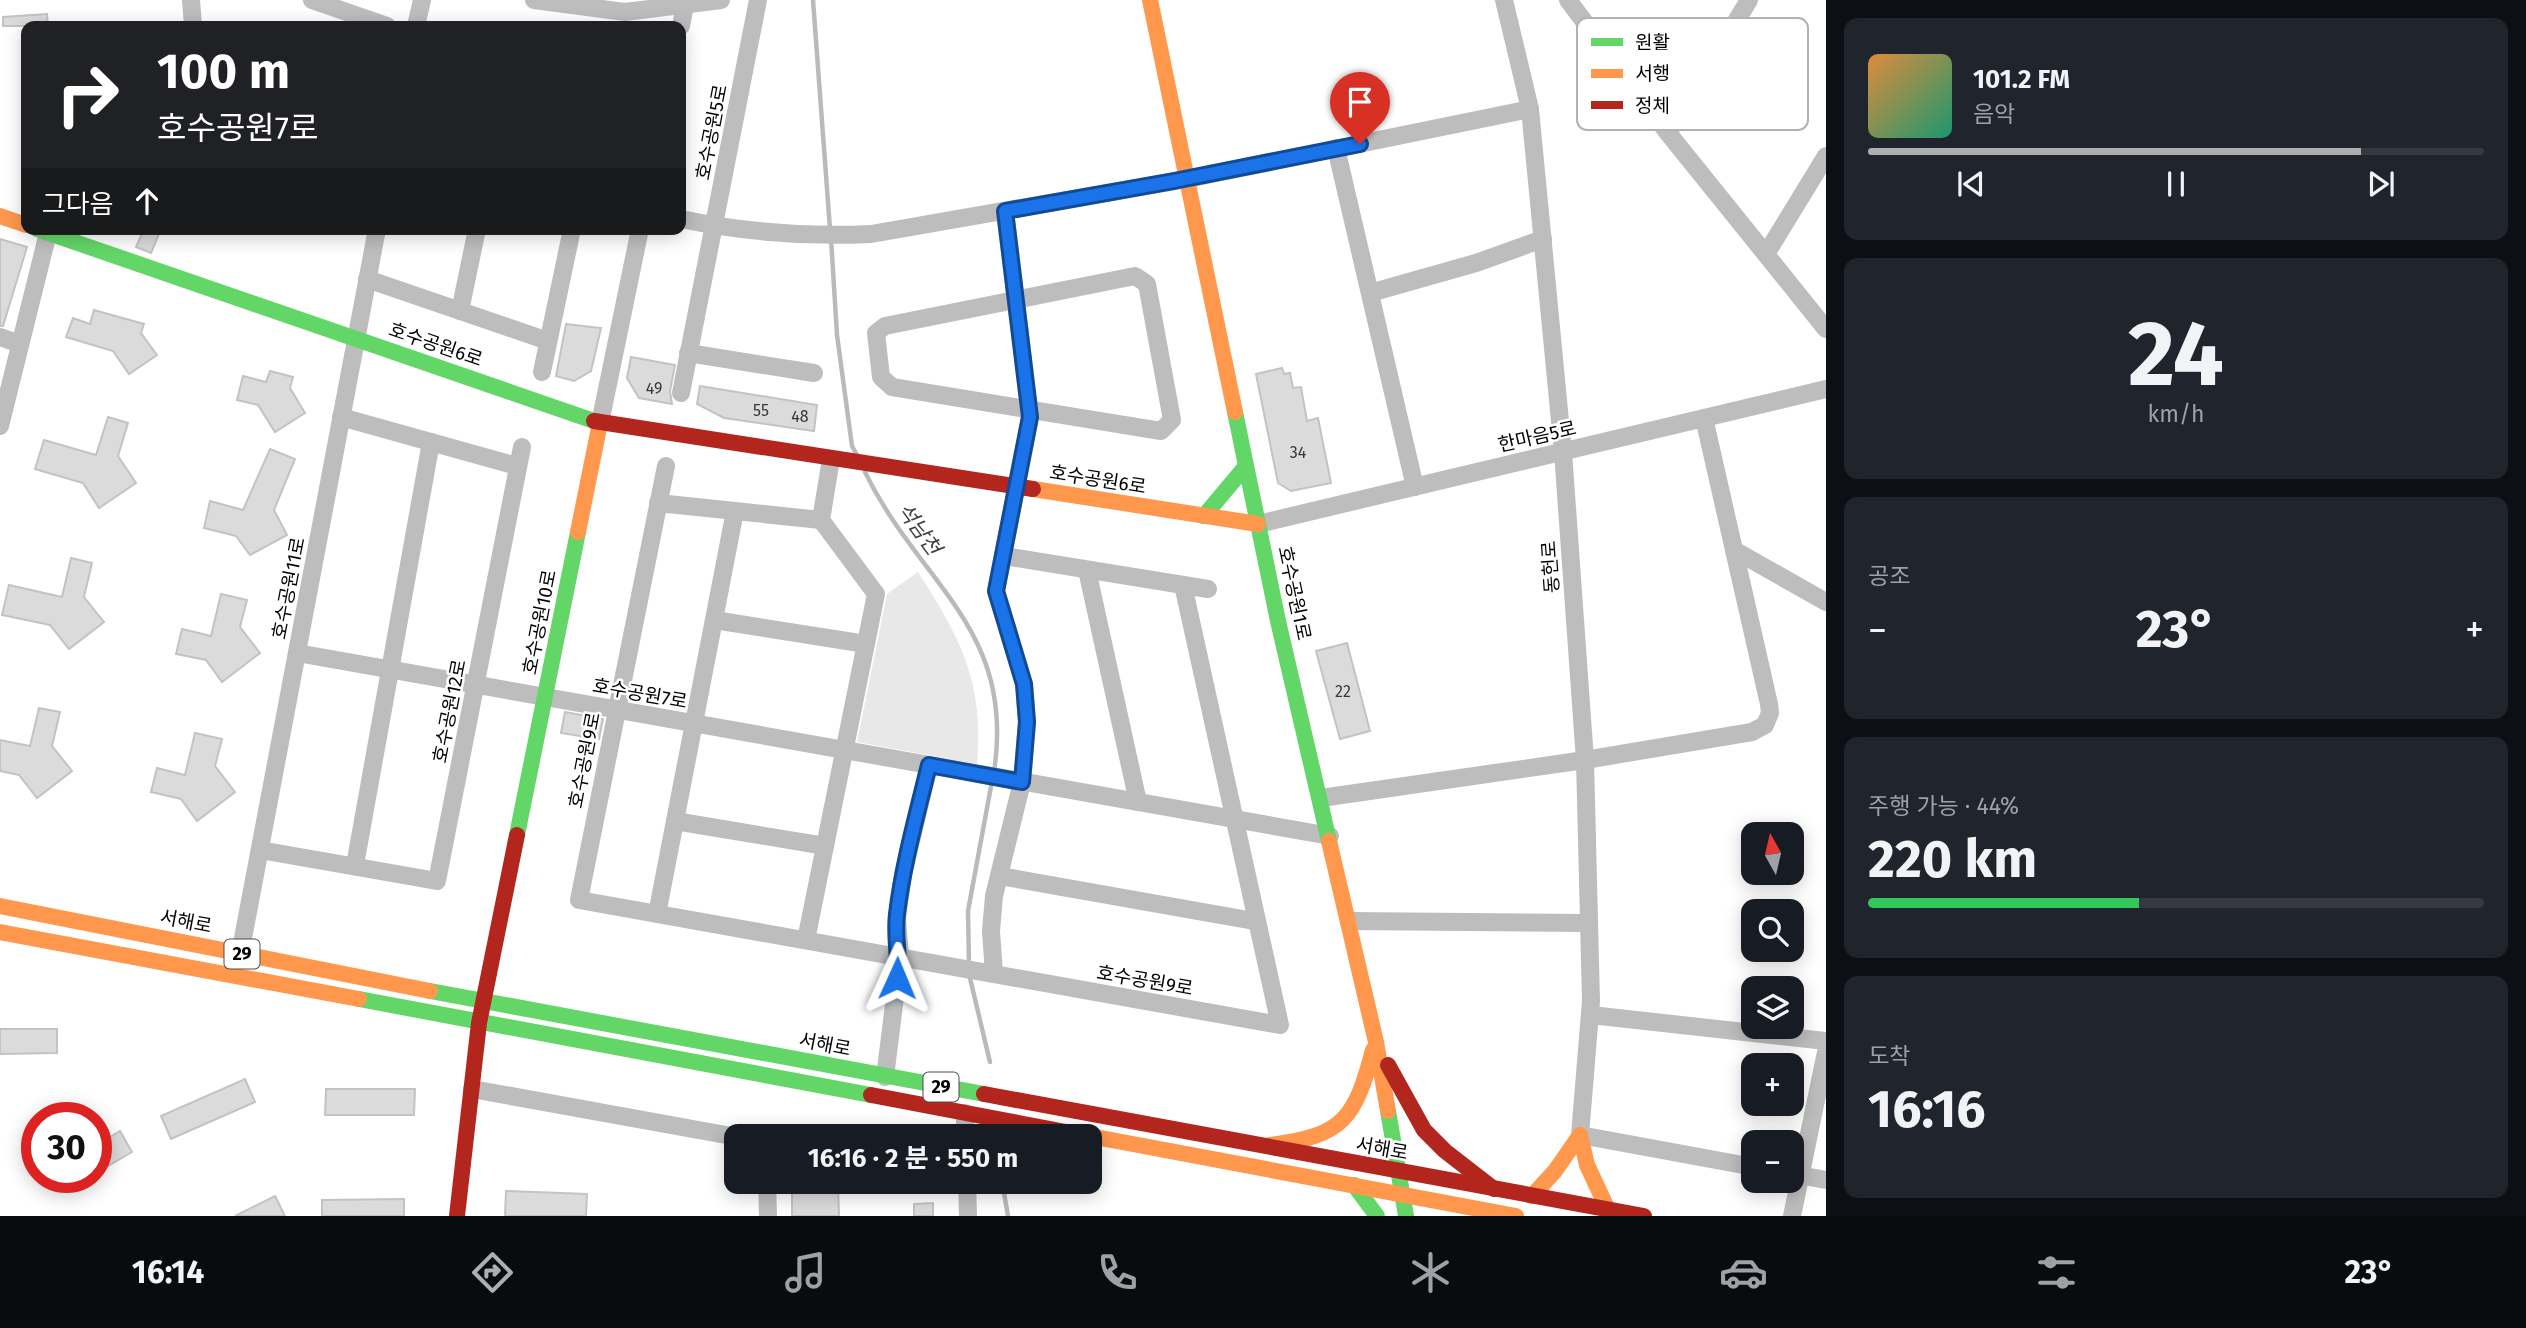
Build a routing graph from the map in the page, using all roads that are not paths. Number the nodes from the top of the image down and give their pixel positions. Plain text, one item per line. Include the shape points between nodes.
1 (191, 0) edge
2 (312, 0) edge
3 (422, 0) edge
4 (534, 0) edge
5 (721, 0) edge
6 (758, 0) edge
7 (1150, 0) edge
8 (1504, 0) edge
9 (1568, 0) edge
10 (1749, 0) edge
11 (685, 5) junction
12 (1582, 18) edge
13 (1738, 18) edge
14 (617, 19) edge
15 (193, 21) edge
16 (373, 21) edge
17 (417, 21) edge
18 (682, 21) edge
19 (1530, 109) junction
20 (1666, 130) edge
21 (1670, 130) edge
22 (1668, 133) junction
23 (1336, 149) junction
24 (1826, 156) edge
25 (1187, 179) junction
26 (1005, 211) junction
27 (0, 216) edge
28 (686, 220) edge
29 (21, 223) edge
30 (713, 226) junction
31 (42, 235) edge
32 (55, 235) edge
33 (375, 235) edge
34 (476, 235) edge
35 (571, 235) edge
36 (639, 235) edge
37 (1543, 239) junction
38 (1766, 254) junction
39 (367, 279) junction
40 (1370, 293) junction
41 (1016, 300) junction
42 (460, 311) junction
43 (1826, 329) edge
44 (0, 337) edge
45 (356, 339) junction
46 (548, 341) junction
47 (20, 344) junction
48 (688, 353) junction
49 (542, 372) dead end
50 (814, 373) dead end
51 (1826, 389) edge
52 (681, 393) dead end
53 (1030, 409) junction
54 (341, 417) junction
55 (1704, 418) junction
56 (600, 423) junction
57 (0, 426) edge
58 (431, 442) junction
59 (522, 447) dead end
60 (1563, 452) junction
61 (831, 459) junction
62 (517, 466) junction
63 (666, 466) dead end
64 (1246, 466) junction
65 (1415, 487) junction
66 (1018, 488) junction
67 (659, 503) junction
68 (735, 511) junction
69 (1204, 516) junction
70 (821, 520) junction
71 (1258, 524) junction
72 (1734, 550) junction
73 (1004, 556) junction
74 (1087, 570) junction
75 (1183, 585) junction
76 (1208, 589) dead end
77 (1826, 602) edge
78 (714, 620) junction
79 (866, 644) junction
80 (297, 653) junction
81 (390, 670) junction
82 (476, 685) junction
83 (545, 697) junction
84 (615, 710) junction
85 (694, 724) junction
86 (846, 751) junction
87 (1585, 760) junction
88 (929, 765) junction
89 (1015, 780) junction
90 (1321, 798) junction
91 (1138, 802) junction
92 (1233, 819) junction
93 (675, 821) junction
94 (1330, 836) junction
95 (825, 846) junction
96 (260, 850) junction
97 (355, 865) junction
98 (1000, 876) junction
99 (0, 906) edge
100 (657, 914) junction
101 (1254, 921) junction
102 (1349, 921) junction
103 (1589, 923) junction
104 (0, 932) edge
105 (806, 940) junction
106 (240, 954) junction
107 (900, 957) junction
108 (994, 974) junction
109 (483, 1002) junction
110 (1591, 1015) junction
111 (479, 1023) junction
112 (1826, 1041) edge
113 (1376, 1042) junction
114 (1826, 1052) edge
115 (885, 1077) junction
116 (472, 1089) junction
117 (965, 1113) junction
118 (965, 1124) edge
119 (1024, 1124) edge
120 (724, 1135) edge
121 (1580, 1135) junction
122 (1102, 1139) edge
123 (1804, 1142) edge
124 (1253, 1146) junction
125 (1741, 1165) edge
126 (1399, 1173) junction
127 (1804, 1177) edge
128 (1826, 1181) edge
129 (1354, 1185) junction
130 (1494, 1189) junction
131 (1794, 1193) edge
132 (767, 1194) edge
133 (967, 1194) edge
134 (1402, 1194) junction
135 (1532, 1196) junction
136 (1608, 1210) junction
137 (1494, 1212) junction
138 (457, 1216) edge
139 (768, 1216) edge
140 (968, 1216) edge
141 (1377, 1216) edge
142 (1406, 1216) edge
143 (1459, 1216) edge
144 (1516, 1216) edge
145 (1644, 1216) edge
146 (1792, 1216) edge

1 - 15 street
2 - 16 street
3 - 17 street
4 - 14 street
5 - 11 street
6 - 30 street, 호수공원5로
7 - 25 main road, 호수공원1로
8 - 19 street, 동헌로
9 - 12 street
10 - 13 street
11 - 14 street
11 - 18 street
19 - 23 street
19 - 37 street, 동헌로
20 - 22 street
21 - 22 street
22 - 38 street
23 - 25 street
23 - 40 street
24 - 38 street
25 - 26 street
25 - 64 main road, 호수공원1로
26 - 30 street via 857,235
26 - 41 street
27 - 29 main road
28 - 30 street
30 - 48 street, 호수공원5로
31 - 47 street
32 - 45 main road, 호수공원6로
33 - 39 street, 호수공원11로
34 - 42 street
35 - 46 street
36 - 56 street, 호수공원10로
37 - 40 street
37 - 60 street, 동헌로
38 - 43 street
39 - 42 street
39 - 45 street, 호수공원11로
40 - 65 street
41 - 53 street
41 - 53 street via 885,326 876,333 881,377 892,387
41 - 53 street via 1135,276 1147,284 1172,421 1161,431
42 - 46 street
44 - 47 street
45 - 54 street, 호수공원11로
45 - 56 main road, 호수공원6로
46 - 49 street
47 - 57 street
48 - 50 street
48 - 52 street, 호수공원5로
51 - 55 street, 한마음5로
53 - 66 street
54 - 58 street
54 - 80 street, 호수공원11로
55 - 60 street, 한마음5로
55 - 72 street
56 - 61 main road, 호수공원6로
56 - 83 main road, 호수공원10로
58 - 62 street
58 - 81 street
59 - 62 street, 호수공원12로
60 - 65 street, 한마음5로
60 - 87 street, 동헌로
61 - 66 main road, 호수공원6로
61 - 70 street
62 - 82 street, 호수공원12로
63 - 67 street, 호수공원9로
64 - 69 main road
64 - 71 main road, 호수공원1로
65 - 71 street, 한마음5로
66 - 69 main road, 호수공원6로
66 - 73 street
67 - 68 street
67 - 84 street, 호수공원9로
68 - 70 street
68 - 78 street
69 - 71 main road, 호수공원6로
70 - 79 street via 876,594
71 - 90 main road, 호수공원1로
72 - 77 street
72 - 87 street via 1769,704 1765,725 1752,732
73 - 74 street
73 - 89 street via 996,591 1024,684 1027,722
74 - 75 street
74 - 91 street
75 - 76 street
75 - 92 street, 호수공원9로
78 - 79 street
78 - 85 street
79 - 86 street
80 - 81 street, 호수공원7로
80 - 96 street, 호수공원11로
81 - 82 street, 호수공원7로
81 - 97 street
82 - 83 street, 호수공원7로
82 - 97 street, 호수공원12로 via 437,881
83 - 84 street, 호수공원7로
83 - 109 main road, 호수공원10로
84 - 85 street, 호수공원7로
84 - 100 street, 호수공원9로 via 579,900
85 - 86 street, 호수공원7로
85 - 93 street
86 - 88 street, 호수공원7로
86 - 95 street
87 - 90 street
87 - 103 street, 동헌로
88 - 89 street, 호수공원7로
88 - 107 street via 903,875 897,918
89 - 91 street
89 - 98 street
90 - 94 main road, 호수공원1로
91 - 92 street
92 - 94 street
92 - 101 street, 호수공원9로
93 - 95 street
93 - 100 street
94 - 102 main road, 호수공원1로
95 - 105 street
96 - 97 street, 호수공원12로
96 - 106 street, 호수공원11로
98 - 101 street
98 - 108 street via 991,931
99 - 106 main road, 서해로 / 29
100 - 105 street, 호수공원9로
101 - 108 street, 호수공원9로 via 1280,1025
102 - 103 street
102 - 113 main road, 호수공원1로
103 - 110 street, 동헌로
104 - 111 main road, 29
105 - 107 street, 호수공원9로
106 - 109 main road, 서해로 / 29
107 - 108 street, 호수공원9로
107 - 115 street
109 - 111 main road, 호수공원10로
109 - 115 main road, 서해로 / 29
110 - 112 street
110 - 121 street, 동헌로
111 - 116 main road, 호수공원10로
111 - 117 main road, 29
113 - 124 main road via 1359,1100 1344,1121 1301,1139
113 - 126 main road, 호수공원1로
113 - 130 main road via 1424,1130
114 - 123 street
115 - 124 main road, 서해로 / 29
116 - 120 street
116 - 138 main road, 호수공원10로
117 - 118 street
117 - 119 main road, 29
121 - 125 street
121 - 135 main road
121 - 136 main road via 1587,1166
122 - 129 main road, 29
124 - 126 main road, 서해로 / 29
126 - 130 main road, 서해로 / 29
126 - 134 main road, 호수공원1로
127 - 128 street
129 - 134 main road, 29
129 - 141 main road
130 - 135 main road, 서해로 / 29
131 - 146 street
132 - 139 street
133 - 140 street
134 - 137 main road, 29
134 - 142 main road, 호수공원1로
135 - 136 main road, 서해로 / 29
136 - 145 main road, 서해로 / 29
137 - 143 main road
137 - 144 main road, 29

